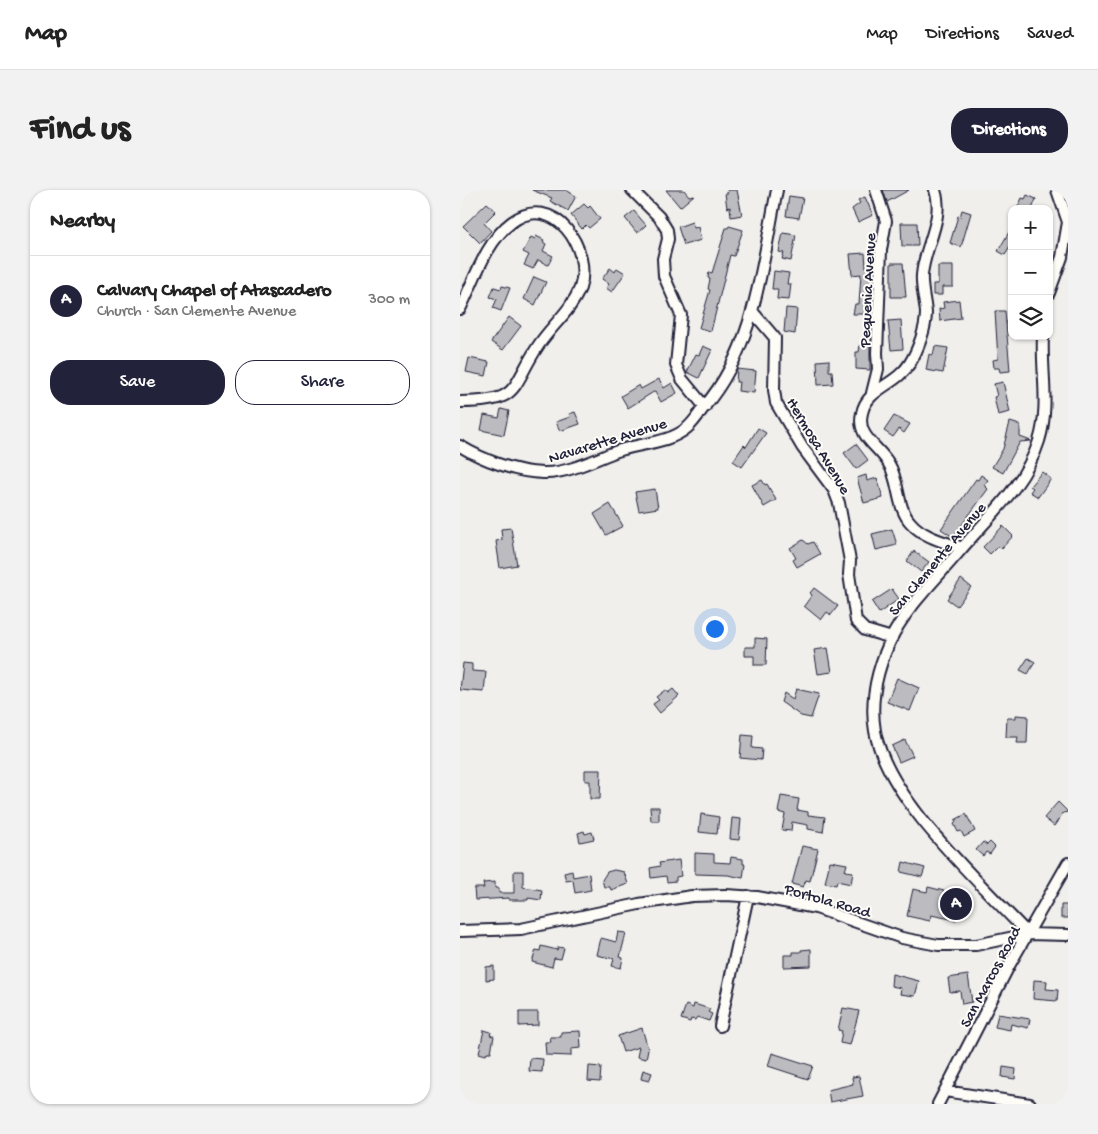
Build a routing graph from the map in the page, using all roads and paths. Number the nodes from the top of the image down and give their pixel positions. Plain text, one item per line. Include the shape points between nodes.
1 (632, 190) edge
2 (777, 190) edge
3 (876, 190) edge
4 (935, 190) edge
5 (1057, 190) edge
6 (1068, 222) edge
7 (1053, 281) edge
8 (460, 309) edge
9 (752, 311) junction
10 (1043, 340) edge
11 (872, 393) junction
12 (460, 402) edge
13 (705, 407) junction
14 (460, 446) edge
15 (962, 548) junction
16 (892, 638) junction
17 (1068, 863) edge
18 (748, 896) junction
19 (460, 931) edge
20 (1028, 934) junction
21 (1068, 935) edge
22 (720, 1026) dead end
23 (945, 1091) junction
24 (938, 1104) edge
25 (1030, 1104) edge

1 - 13 street via 659,217 667,230 664,276 681,315 676,365 682,379
2 - 9 street, Navarette Avenue
3 - 11 street, Pequenia Avenue via 886,221 881,250 878,369
4 - 11 street via 938,208 922,275 926,315 923,331 903,373
5 - 6 street
6 - 7 street via 1062,257
8 - 12 street via 492,245 513,221 529,214 543,213 561,223 580,254 581,282 574,300 537,347 522,377 510,392 496,399
9 - 13 street, Navarette Avenue via 738,352 718,391
9 - 16 street, Hermosa Avenue via 775,338 776,404 834,490 839,503 850,561 856,621 865,630
10 - 15 street, San Clemente Avenue via 1046,402 1043,428 1035,453 1016,487
11 - 15 street, Pequenia Avenue via 862,411 862,426 868,441 890,465 905,515 916,529
13 - 14 street, Navarette Avenue via 687,428 669,437 621,449 557,472 544,474 524,470 477,456
15 - 16 street, San Clemente Avenue via 904,618
16 - 20 street, San Clemente Avenue via 879,671 873,701 875,732 884,761 926,823
17 - 20 street, San Marcos Road
18 - 19 street, Portola Road via 692,896 521,929
18 - 20 street, Portola Road via 816,908 902,938 938,945 976,945
18 - 22 street
20 - 21 street, Portola Road
20 - 23 street, San Marcos Road
23 - 24 street, San Marcos Road
23 - 25 street

